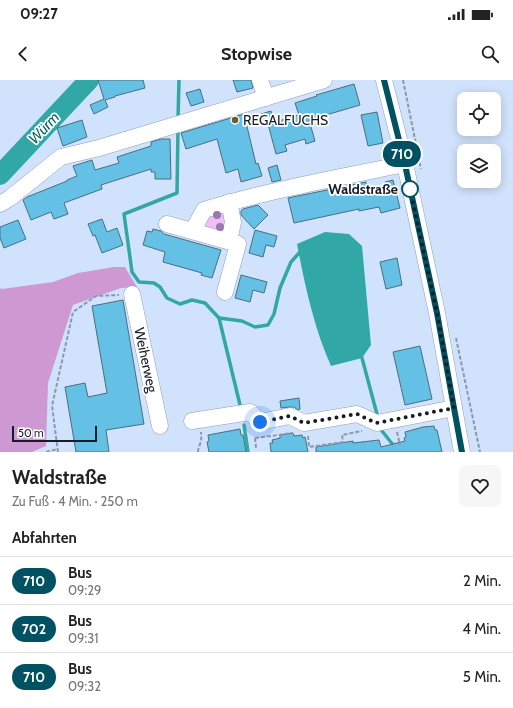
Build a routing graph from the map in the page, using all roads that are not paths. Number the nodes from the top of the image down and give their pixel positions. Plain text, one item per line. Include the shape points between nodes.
1 (260, 80) edge
2 (384, 80) edge
3 (320, 81) edge
4 (266, 98) junction
5 (404, 164) junction
6 (230, 202) junction
7 (0, 204) edge
8 (167, 224) dead end
9 (193, 230) junction
10 (229, 241) junction
11 (225, 292) dead end
12 (132, 294) road end
13 (454, 408) junction
14 (198, 425) road end
15 (160, 426) dead end
16 (462, 452) edge

1 - 4 street
2 - 5 street
3 - 4 street
4 - 7 street via 61,157
5 - 6 street
5 - 13 street via 437,313
6 - 9 street via 204,210
6 - 10 street via 233,222
8 - 9 street
9 - 10 street
10 - 11 street via 238,244
12 - 15 street, Weiherweg
13 - 14 street via 375,426 357,414 304,423 290,416 260,422 250,412
13 - 16 street

